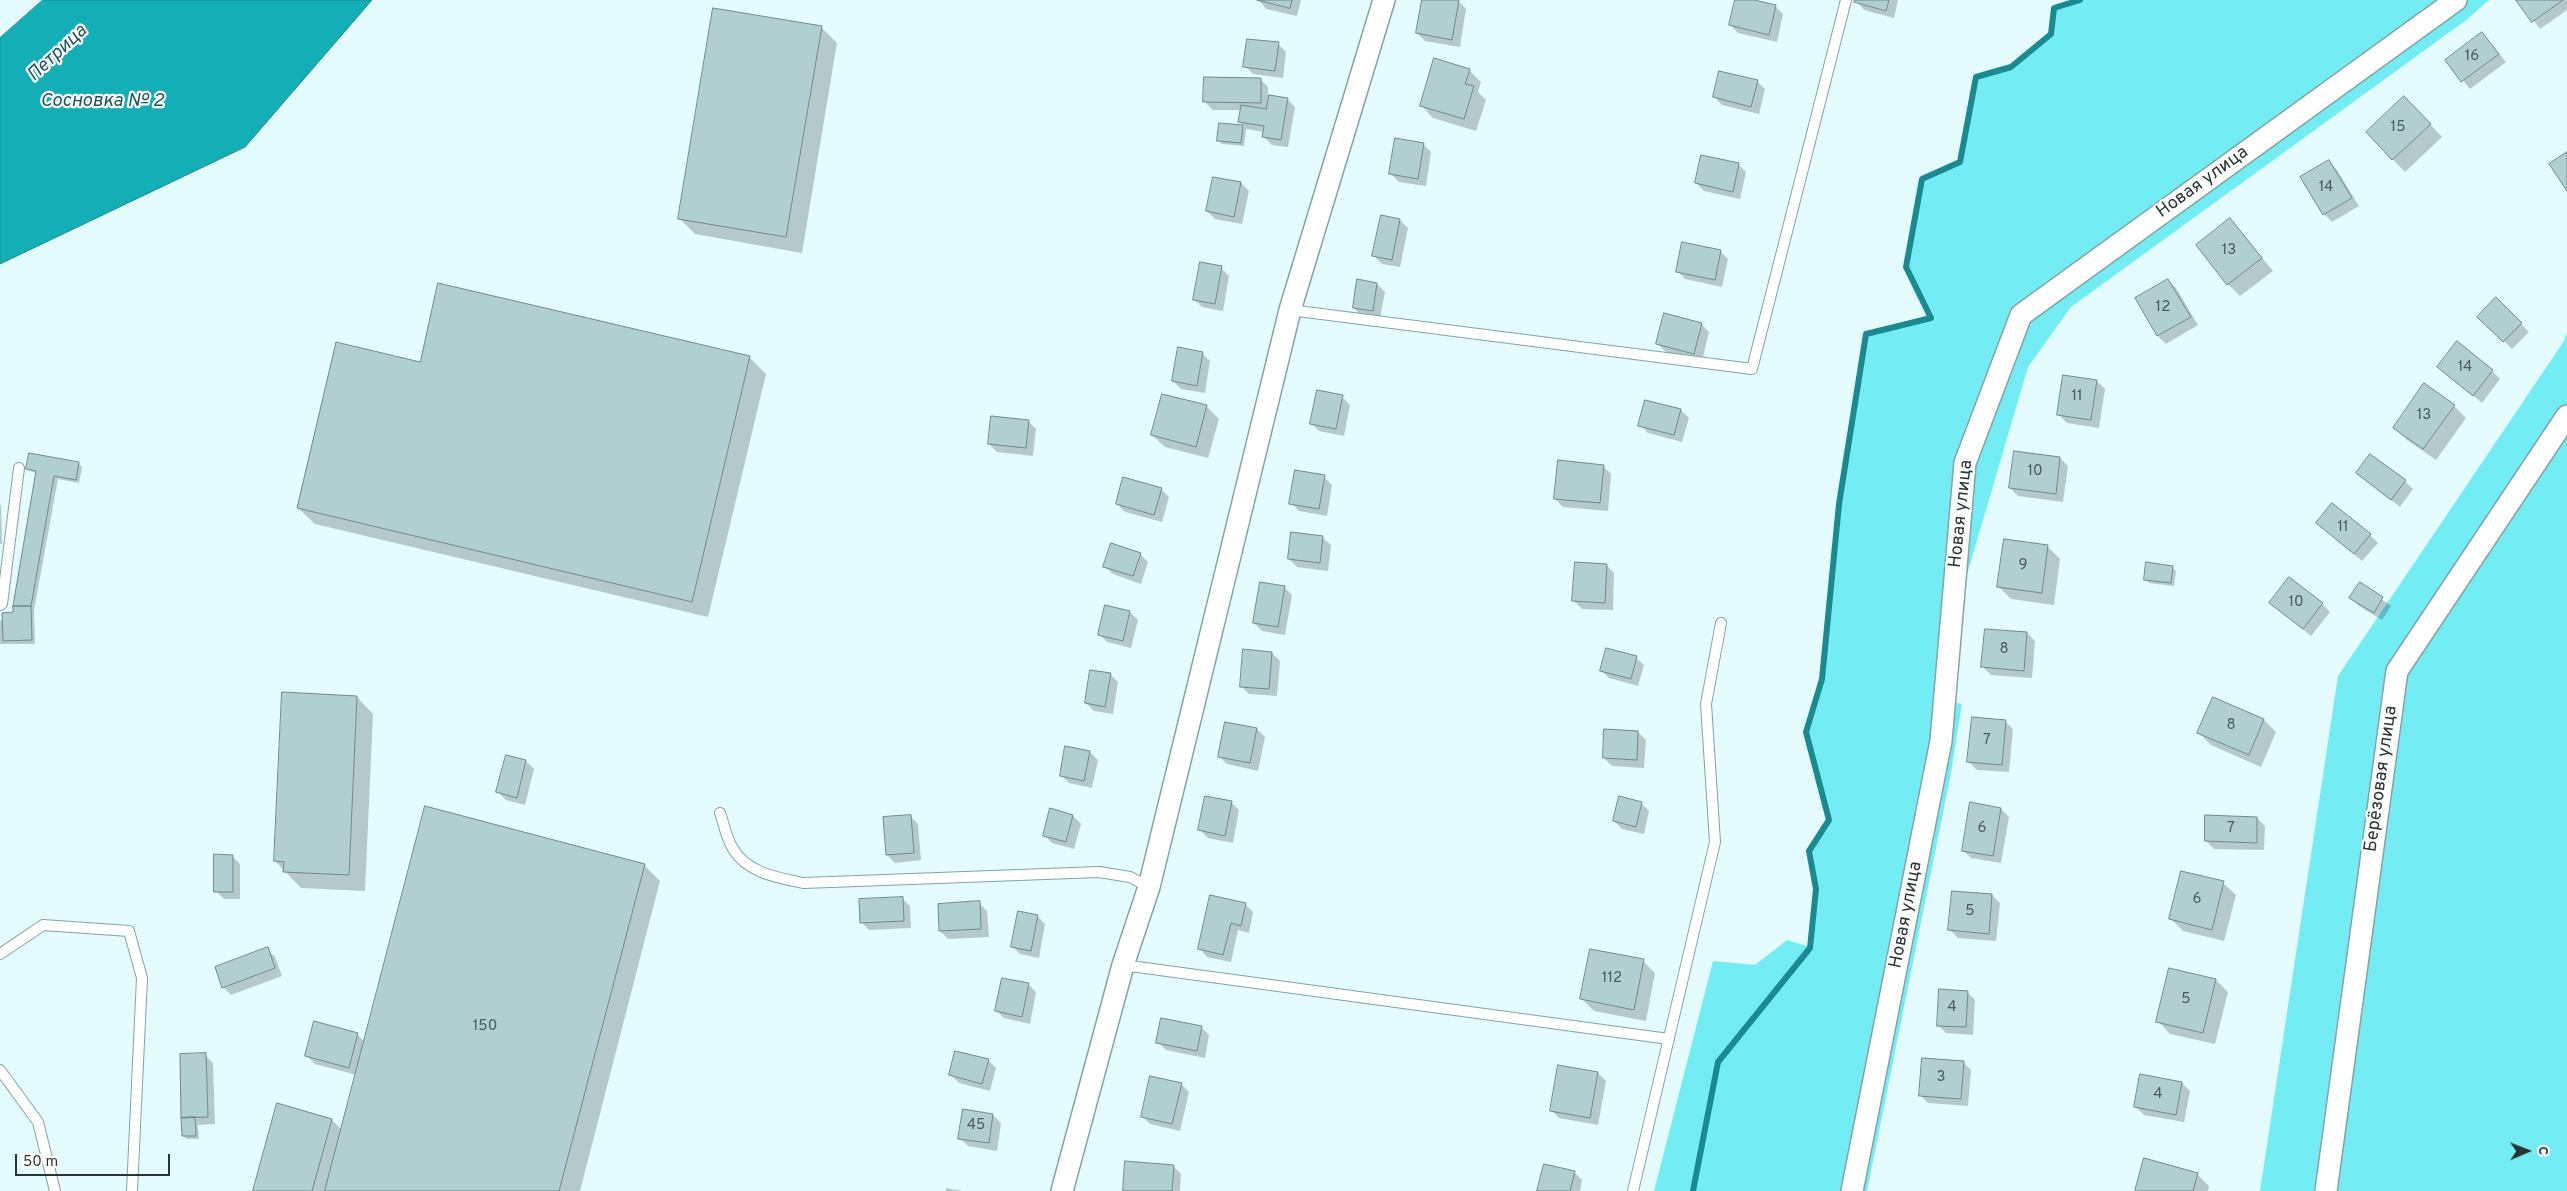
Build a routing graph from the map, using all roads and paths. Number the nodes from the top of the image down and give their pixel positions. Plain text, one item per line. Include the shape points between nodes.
1 (1384, 0) edge
2 (1846, 0) edge
3 (2456, 0) edge
4 (1290, 310) junction
5 (2567, 416) edge
6 (19, 468) dead end
7 (0, 605) edge
8 (1721, 623) dead end
9 (720, 813) dead end
10 (1149, 887) junction
11 (0, 954) edge
12 (1123, 965) junction
13 (1669, 1039) junction
14 (0, 1070) edge
15 (55, 1191) edge
16 (132, 1191) edge
17 (1062, 1191) edge
18 (1633, 1191) edge
19 (1852, 1191) edge
20 (2326, 1191) edge

1 - 4 street
2 - 4 lane via 1752,369
3 - 19 street, Новая улица via 2021,315 1965,463 1942,741
4 - 10 street
5 - 20 street, Берёзовая улица via 2397,671
6 - 7 lane
8 - 13 lane via 1706,704 1715,842
9 - 10 lane via 732,847 744,862 766,875 804,883 1099,872 1130,877
10 - 12 street
11 - 16 lane via 43,925 129,931 142,978
12 - 13 lane
12 - 17 street
13 - 18 lane
14 - 15 lane via 38,1122

